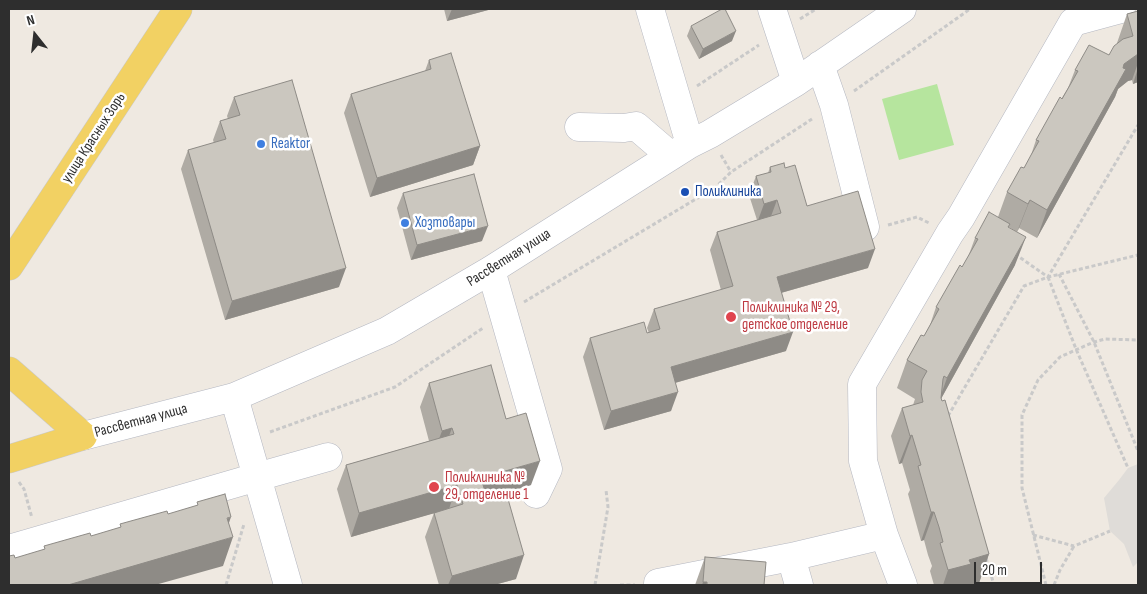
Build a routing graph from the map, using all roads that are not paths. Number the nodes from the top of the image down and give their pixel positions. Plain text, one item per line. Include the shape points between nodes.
1 (178, 9) edge
2 (650, 9) edge
3 (902, 9) edge
4 (1121, 9) edge
5 (776, 20) edge
6 (820, 65) junction
7 (796, 82) junction
8 (579, 127) dead end
9 (680, 150) junction
10 (869, 241) edge
11 (9, 266) edge
12 (491, 270) junction
13 (9, 371) edge
14 (234, 397) junction
15 (83, 436) junction
16 (328, 457) dead end
17 (9, 459) edge
18 (258, 477) junction
19 (536, 494) dead end
20 (884, 535) junction
21 (9, 549) edge
22 (791, 557) junction
23 (288, 585) edge
24 (658, 585) edge
25 (799, 585) edge
26 (903, 585) edge

1 - 11 main road, улица Красных Зорь
2 - 9 street via 677,99
3 - 6 street, Рассветная улица
4 - 20 street via 1073,22 862,384 863,461
5 - 7 street
6 - 7 street, Рассветная улица
6 - 10 street via 834,105
7 - 9 street, Рассветная улица
8 - 9 street via 636,126
9 - 12 street, Рассветная улица
12 - 14 street, Рассветная улица via 387,331
12 - 19 street via 548,469
13 - 15 main road
14 - 15 street, Рассветная улица
14 - 18 street
15 - 17 main road
16 - 18 street
18 - 21 street
18 - 23 street
20 - 22 street
20 - 26 street
22 - 24 street
22 - 25 street

